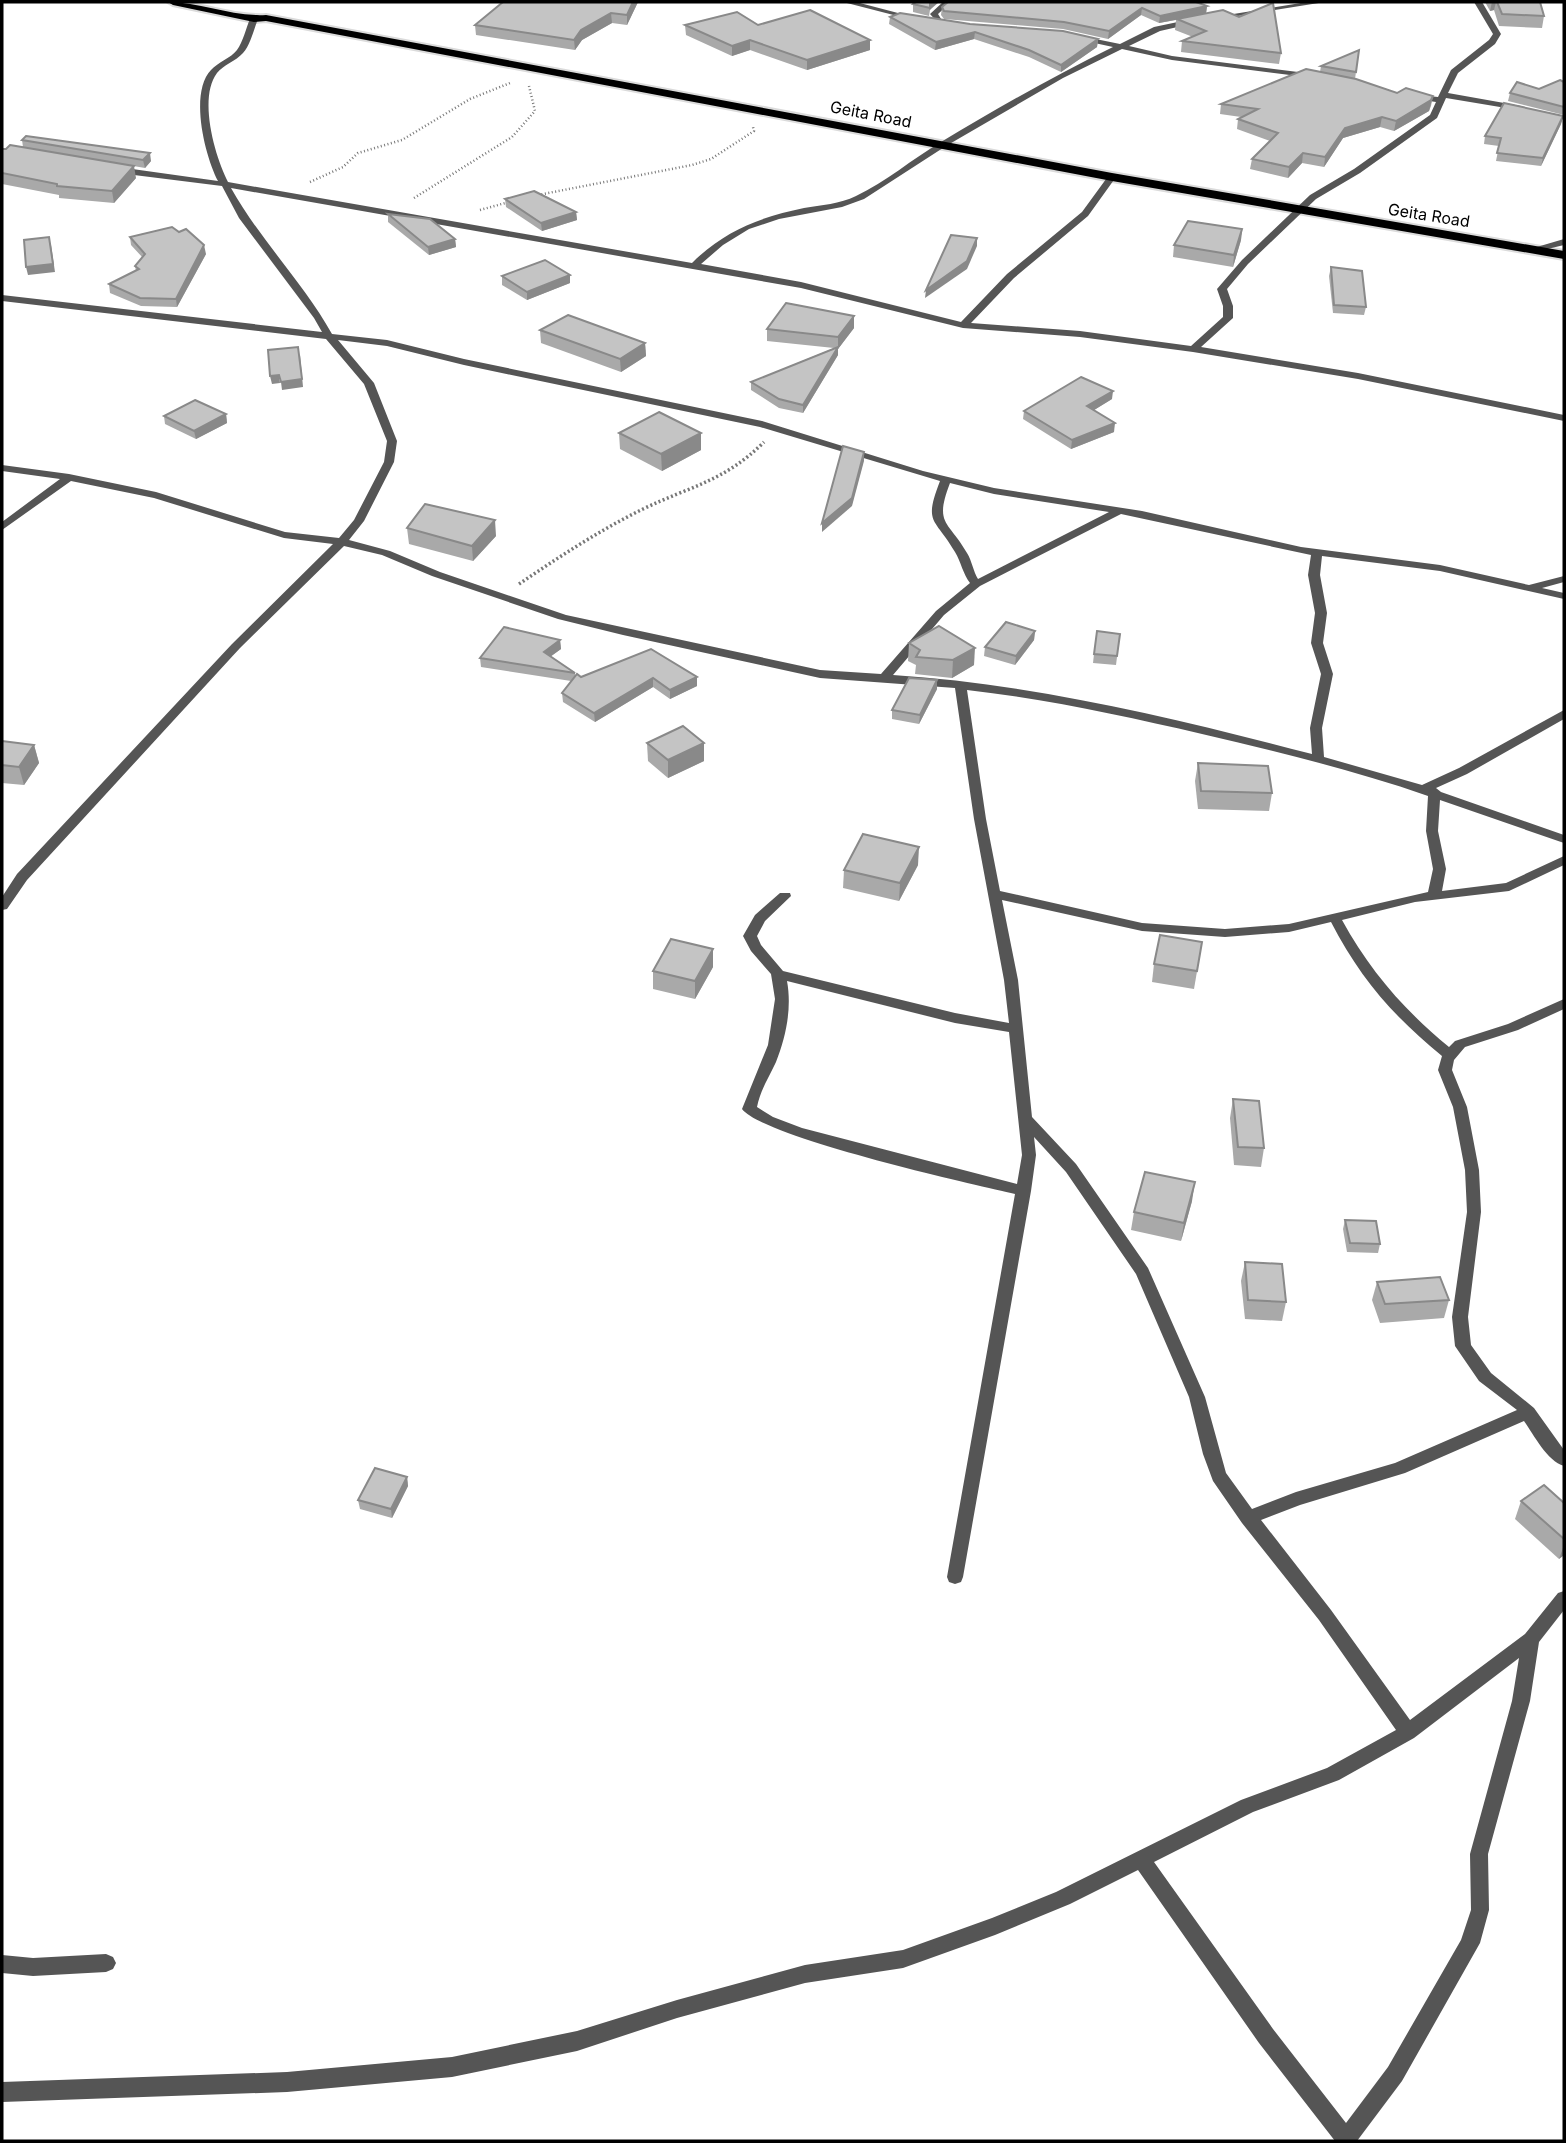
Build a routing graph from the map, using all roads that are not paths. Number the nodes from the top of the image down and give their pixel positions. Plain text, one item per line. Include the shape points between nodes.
1 (173, 2) edge
2 (847, 2) edge
3 (947, 2) edge
4 (1321, 2) edge
5 (1478, 2) edge
6 (254, 19) junction
7 (918, 19) edge
8 (929, 21) edge
9 (939, 22) junction
10 (949, 24) edge
11 (1063, 34) edge
12 (1117, 47) junction
13 (1328, 79) edge
14 (1405, 94) edge
15 (1442, 97) junction
16 (1526, 110) edge
17 (943, 144) junction
18 (111, 169) edge
19 (1112, 177) junction
20 (225, 186) junction
21 (1298, 210) junction
22 (1564, 242) edge
23 (1535, 249) junction
24 (1564, 255) edge
25 (694, 266) junction
26 (2, 298) edge
27 (963, 325) junction
28 (328, 335) junction
29 (1193, 349) junction
30 (1564, 418) edge
31 (2, 468) edge
32 (69, 477) junction
33 (946, 479) junction
34 (1119, 511) junction
35 (2, 527) edge
36 (342, 542) junction
37 (1317, 552) junction
38 (1564, 579) edge
39 (976, 584) junction
40 (1529, 587) junction
41 (1564, 596) edge
42 (883, 679) junction
43 (960, 685) junction
44 (1564, 713) edge
45 (1318, 760) junction
46 (1429, 791) junction
47 (1564, 839) edge
48 (1564, 860) edge
49 (995, 894) junction
50 (785, 895) dead end
51 (1433, 896) junction
52 (2, 906) edge
53 (1334, 916) junction
54 (779, 975) junction
55 (1564, 1004) edge
56 (1017, 1029) junction
57 (1450, 1055) junction
58 (1026, 1119) junction
59 (1024, 1191) junction
60 (1528, 1412) junction
61 (1564, 1460) edge
62 (1248, 1518) junction
63 (955, 1577) dead end
64 (1564, 1598) edge
65 (1531, 1639) junction
66 (1408, 1732) junction
67 (1143, 1861) junction
68 (106, 1963) dead end
69 (2, 1964) edge
70 (2, 2092) edge
71 (1347, 2141) edge

1 - 6 highway, Geita Road
2 - 7 street
3 - 9 street via 934,14
4 - 12 street via 1193,20 1157,29
5 - 15 street via 1497,34 1454,72
6 - 17 highway, Geita Road
6 - 20 street via 241,51 213,72 204,97 215,166
8 - 9 street
9 - 10 street
11 - 12 street
12 - 13 street
12 - 17 street
14 - 15 street
15 - 16 street
15 - 21 street via 1434,116
17 - 19 highway, Geita Road
17 - 25 street via 883,186 847,204 777,216 727,236
18 - 20 street
19 - 21 highway, Geita Road
19 - 27 street via 1069,231 1006,281
20 - 25 street
20 - 28 street
21 - 23 highway, Geita Road
21 - 29 street via 1222,289 1228,318
22 - 23 street
23 - 24 highway, Geita Road
25 - 27 street via 801,285
26 - 28 street
27 - 29 street
28 - 33 street via 387,343 779,429
28 - 36 street via 369,383 392,441 388,462 359,521
29 - 30 street via 1358,376
31 - 32 street
32 - 35 street
32 - 36 street via 156,495 284,535
33 - 34 street
33 - 39 street via 934,512
34 - 37 street
34 - 39 street
36 - 42 street via 386,553 562,617 820,674
36 - 52 street via 236,646 22,877
37 - 40 street via 1440,568
37 - 45 street via 1314,575 1321,614 1317,643 1327,674 1317,728
38 - 40 street
39 - 42 street via 940,613
40 - 41 street
42 - 43 street
43 - 45 street via 1100,707
43 - 49 street
44 - 46 street
45 - 46 street
46 - 47 street
46 - 51 street via 1432,834 1441,863
48 - 51 street via 1509,887
49 - 53 street via 1142,927 1214,932 1289,928
49 - 56 street
50 - 54 street via 760,918 750,936 754,948
51 - 53 street
53 - 57 street via 1373,984 1407,1021
54 - 56 street
54 - 59 street via 782,1010 769,1062 749,1109 812,1135
55 - 57 street via 1460,1044
56 - 58 street
57 - 60 street via 1445,1070 1460,1107 1472,1170 1474,1212 1461,1296 1463,1346 1497,1388
58 - 59 street via 1029,1155
58 - 62 street via 1071,1168 1143,1272 1197,1397 1220,1476
59 - 63 street
60 - 61 street
60 - 62 street via 1399,1468
62 - 66 street via 1325,1615
64 - 65 street
65 - 66 street
65 - 71 street via 1521,1701 1479,1854 1477,1926 1395,2074
66 - 67 street via 1333,1774 1247,1807
67 - 70 street via 995,1926 902,1959 805,1974 577,2041 452,2067 287,2082
67 - 71 street via 1266,2036
68 - 69 street

